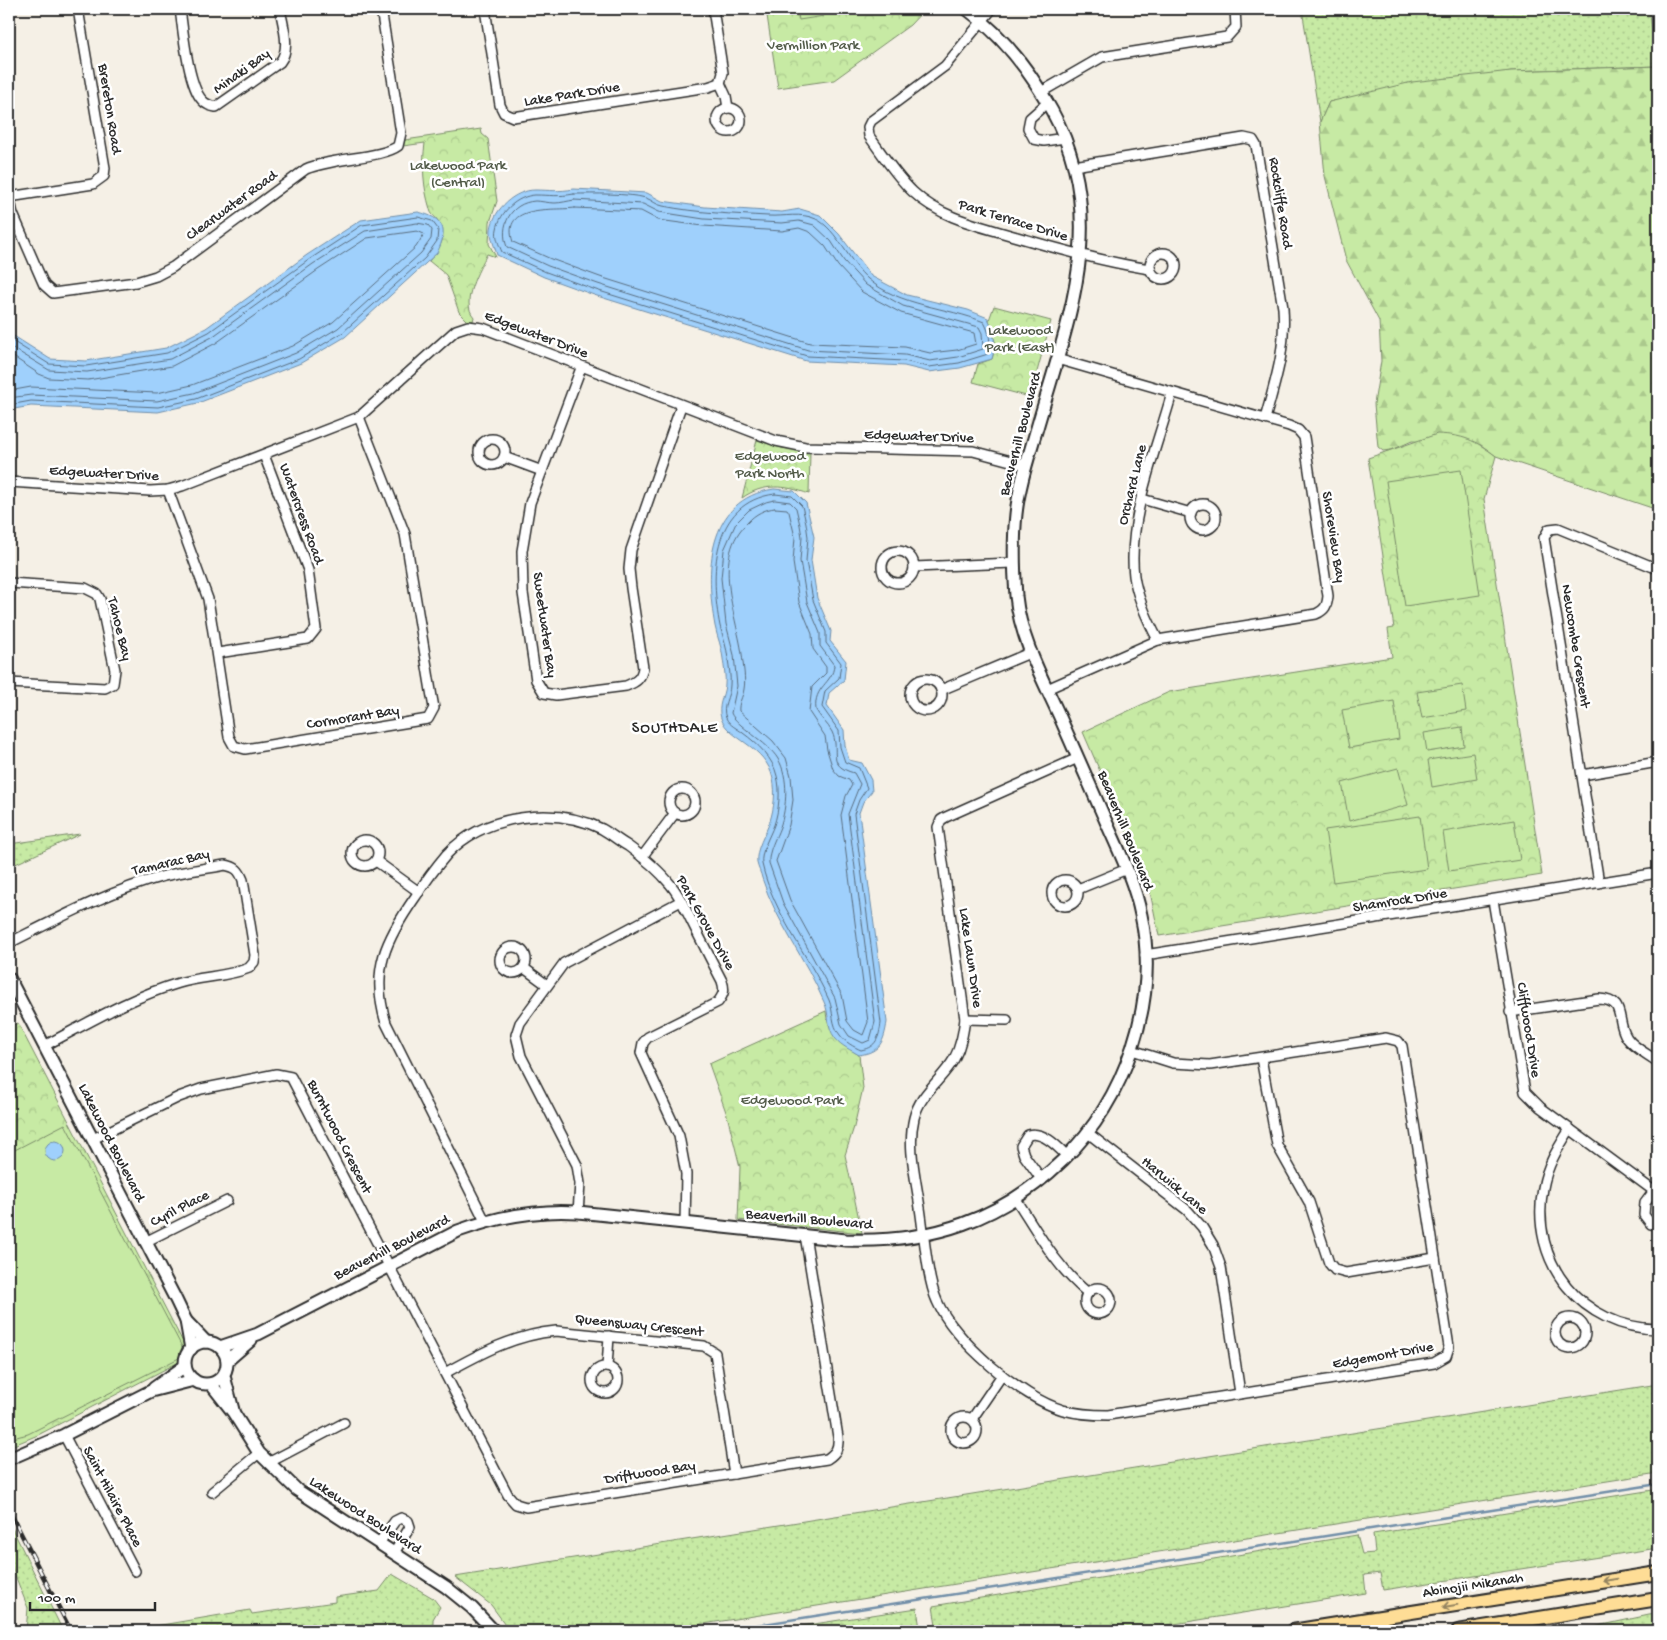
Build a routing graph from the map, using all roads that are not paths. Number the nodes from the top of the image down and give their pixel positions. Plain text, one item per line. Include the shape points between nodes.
1 (78, 9) edge
2 (180, 9) edge
3 (280, 9) edge
4 (381, 9) edge
5 (485, 9) edge
6 (713, 9) edge
7 (967, 9) edge
8 (992, 9) edge
9 (1235, 9) edge
10 (982, 21) junction
11 (720, 82) junction
12 (1045, 97) junction
13 (728, 108) dead end
14 (1065, 138) junction
15 (1074, 166) junction
16 (9, 197) edge
17 (1081, 256) junction
18 (1150, 269) dead end
19 (1057, 360) junction
20 (582, 368) junction
21 (1172, 393) junction
22 (682, 406) junction
23 (359, 417) junction
24 (1265, 419) junction
25 (264, 455) junction
26 (504, 457) dead end
27 (1026, 465) junction
28 (542, 471) junction
29 (9, 482) edge
30 (168, 490) junction
31 (1142, 499) junction
32 (1191, 513) dead end
33 (1013, 563) junction
34 (914, 567) dead end
35 (1658, 569) edge
36 (9, 584) edge
37 (1158, 640) junction
38 (1032, 652) junction
39 (218, 653) junction
40 (9, 683) edge
41 (1047, 689) junction
42 (941, 690) dead end
43 (1078, 758) junction
44 (1658, 762) edge
45 (1582, 775) junction
46 (674, 813) dead end
47 (642, 856) junction
48 (376, 861) dead end
49 (1127, 869) junction
50 (1658, 873) edge
51 (1599, 883) junction
52 (1078, 889) dead end
53 (419, 892) junction
54 (1494, 900) junction
55 (681, 901) junction
56 (9, 943) edge
57 (1145, 955) junction
58 (524, 968) dead end
59 (9, 978) edge
60 (548, 986) junction
61 (1510, 1012) junction
62 (965, 1019) junction
63 (1007, 1020) dead end
64 (44, 1046) junction
65 (1132, 1050) junction
66 (1260, 1058) junction
67 (1658, 1062) edge
68 (1570, 1130) junction
69 (1088, 1133) junction
70 (93, 1139) junction
71 (1068, 1156) junction
72 (1042, 1180) junction
73 (1656, 1193) edge
74 (1016, 1200) junction
75 (227, 1201) dead end
76 (578, 1212) junction
77 (485, 1221) junction
78 (685, 1223) junction
79 (1658, 1225) edge
80 (806, 1235) junction
81 (924, 1235) junction
82 (145, 1242) junction
83 (1435, 1258) junction
84 (390, 1265) junction
85 (1088, 1293) dead end
86 (1587, 1308) junction
87 (186, 1321) junction
88 (1578, 1321) dead end
89 (1658, 1329) edge
90 (258, 1334) junction
91 (609, 1336) junction
92 (206, 1342) junction
93 (220, 1346) junction
94 (191, 1348) junction
95 (228, 1360) junction
96 (185, 1366) junction
97 (606, 1367) dead end
98 (445, 1373) junction
99 (1002, 1375) junction
100 (224, 1376) junction
101 (194, 1380) junction
102 (212, 1384) junction
103 (151, 1391) junction
104 (1240, 1393) junction
105 (233, 1412) junction
106 (972, 1420) dead end
107 (344, 1423) dead end
108 (64, 1435) junction
109 (259, 1453) junction
110 (9, 1459) edge
111 (268, 1463) junction
112 (734, 1474) junction
113 (212, 1492) dead end
114 (379, 1543) junction
115 (394, 1553) junction
116 (135, 1571) dead end
117 (1658, 1573) edge
118 (1658, 1599) edge
119 (494, 1631) edge
120 (1292, 1631) edge
121 (1458, 1631) edge

1 - 16 street, Brereton Road via 104,176 93,184
2 - 3 street, Minaki Bay via 197,90 203,101 216,107 285,56
4 - 16 street, Clearwater Road via 401,133 398,146 386,151 329,160 306,169 156,276 136,282 53,293 44,285 13,214
5 - 11 street, Lake Park Drive via 500,105 510,117 708,87
6 - 11 street via 723,72
7 - 10 street, Beaverhill Boulevard
8 - 10 street, Park Terrace Drive
9 - 12 street via 1236,27 1227,36 1102,57
10 - 12 street, Beaverhill Boulevard via 1025,64
10 - 17 street, Park Terrace Drive via 945,66 871,121 868,136 899,178 935,208 957,219
11 - 13 street
12 - 14 street, Beaverhill Boulevard
12 - 14 street via 1030,118 1028,128 1034,138 1044,141
14 - 15 street, Beaverhill Boulevard
15 - 17 street, Beaverhill Boulevard via 1082,211
15 - 24 street, Rockcliffe Road via 1244,138 1253,140 1285,334
17 - 18 street, Park Terrace Drive
17 - 19 street, Beaverhill Boulevard via 1078,284
19 - 21 street, Shoreview Bay
19 - 27 street, Beaverhill Boulevard
20 - 22 street, Edgewater Drive
20 - 23 street, Edgewater Drive via 483,328 462,327
20 - 28 street, Sweetwater Bay
21 - 24 street, Shoreview Bay
21 - 31 street, Orchard Lane
22 - 27 street, Edgewater Drive via 790,445 973,451
22 - 28 street, Sweetwater Bay via 631,550 629,569 643,668 642,676 626,686 556,696 544,693 538,686 521,576 526,520
23 - 25 street, Edgewater Drive
23 - 39 street, Cormorant Bay via 405,534 432,697 432,714 418,722 240,748 229,737
24 - 37 street, Shoreview Bay via 1298,430 1304,437 1327,605 1316,614
25 - 30 street, Edgewater Drive
25 - 39 street, Watercress Road via 308,570 316,629 308,639
26 - 28 street
27 - 33 street, Beaverhill Boulevard via 1016,512
29 - 30 street, Edgewater Drive
30 - 39 street, Cormorant Bay via 205,586
31 - 32 street
31 - 37 street, Orchard Lane via 1136,521 1134,577
33 - 34 street
33 - 38 street, Beaverhill Boulevard via 1017,607
35 - 45 street, Newcombe Crescent via 1558,528 1549,530 1544,538
36 - 40 street, Tahoe Bay via 85,588 97,594 115,670 113,684 105,688
37 - 41 street, Shoreview Bay
38 - 41 street, Beaverhill Boulevard
38 - 42 street
41 - 43 street, Beaverhill Boulevard
43 - 49 street, Beaverhill Boulevard
43 - 62 street, Lake Lawn Drive via 941,820 938,827
44 - 45 street
45 - 51 street, Newcombe Crescent
46 - 47 street
47 - 53 street, Park Grove Drive via 604,830 584,822 544,816 521,818 487,827 471,836 448,853
47 - 55 street, Park Grove Drive via 672,885
48 - 53 street
49 - 52 street
49 - 57 street, Beaverhill Boulevard via 1142,918
50 - 51 street, Shamrock Drive
51 - 54 street, Shamrock Drive
53 - 77 street, Park Grove Drive via 395,927 382,957 378,980 381,1007
54 - 57 street, Shamrock Drive
54 - 61 street, Cliffwood Drive
55 - 60 street via 572,958
55 - 78 street, Park Grove Drive via 725,989 718,1002 648,1037 641,1053 679,1136 686,1180
56 - 64 street, Tamarac Bay via 80,907 165,876 225,865 239,870 243,880 255,955 249,968 156,991
57 - 65 street, Beaverhill Boulevard via 1144,988
58 - 60 street
59 - 64 street, Lakewood Boulevard
60 - 76 street via 520,1023 517,1046 577,1165 580,1184
61 - 67 street via 1609,999 1618,1007 1627,1037
61 - 68 street, Cliffwood Drive via 1525,1092
62 - 63 street
62 - 81 street, Lake Lawn Drive via 956,1053 914,1116 911,1135
64 - 70 street, Lakewood Boulevard
65 - 66 street, Edgemont Drive via 1191,1065
65 - 69 street, Beaverhill Boulevard via 1109,1100
66 - 83 street via 1277,1145 1309,1202 1329,1263 1335,1270 1346,1273
66 - 83 street, Edgemont Drive via 1386,1038 1398,1041 1402,1046
68 - 73 street, Cliffwood Drive
68 - 86 street via 1550,1161 1540,1211 1553,1265 1567,1287
69 - 71 street, Beaverhill Boulevard
69 - 104 street, Harwick Lane via 1187,1210 1213,1245 1221,1267
70 - 82 street, Lakewood Boulevard
70 - 84 street, Burntwood Crescent via 201,1089 276,1074 291,1077
71 - 72 street, Beaverhill Boulevard
71 - 72 street via 1043,1136 1028,1135 1021,1146
72 - 74 street, Beaverhill Boulevard
73 - 79 street, Cliffwood Drive via 1645,1203 1644,1215 1651,1224
74 - 81 street, Beaverhill Boulevard via 966,1224
74 - 85 street via 1057,1264
75 - 82 street, Cyril Place
76 - 77 street, Beaverhill Boulevard via 555,1210
76 - 78 street, Beaverhill Boulevard
77 - 84 street, Beaverhill Boulevard
78 - 80 street, Beaverhill Boulevard
80 - 81 street, Beaverhill Boulevard via 875,1241
80 - 112 street, Driftwood Bay via 838,1437 837,1448 827,1459
81 - 99 street, Edgemont Drive via 936,1299 945,1318 957,1335
82 - 87 street, Lakewood Boulevard
83 - 104 street, Edgemont Drive via 1449,1348 1442,1360
84 - 90 street, Beaverhill Boulevard
84 - 98 street, Driftwood Bay
86 - 88 street
86 - 89 street via 1624,1324
87 - 92 street, Lakewood Boulevard
87 - 94 street, Lakewood Boulevard
90 - 93 street, Beaverhill Boulevard
90 - 95 street, Beaverhill Boulevard
91 - 97 street
91 - 98 street, Queensway Crescent via 556,1331 534,1333 492,1348
91 - 112 street, Queensway Crescent via 704,1346 714,1350
92 - 93 street
92 - 94 street
93 - 95 street
94 - 96 street
95 - 100 street
96 - 101 street
96 - 103 street
98 - 112 street, Driftwood Bay via 508,1495 516,1504 526,1507
99 - 104 street, Edgemont Drive via 1044,1402 1086,1414 1108,1415
99 - 106 street
100 - 102 street
100 - 105 street, Lakewood Boulevard
101 - 102 street via 204,1385
101 - 103 street
102 - 105 street, Lakewood Boulevard
103 - 108 street
105 - 109 street, Lakewood Boulevard
107 - 111 street
108 - 110 street
108 - 116 street, Saint Hilaire Place
109 - 111 street, Lakewood Boulevard
109 - 113 street
111 - 114 street, Lakewood Boulevard via 297,1490
114 - 115 street, Lakewood Boulevard
114 - 115 street via 395,1520 408,1521 410,1527
115 - 119 street, Lakewood Boulevard via 457,1595
117 -> 120 main road, Abinojii Mikanah
118 - 121 main road

